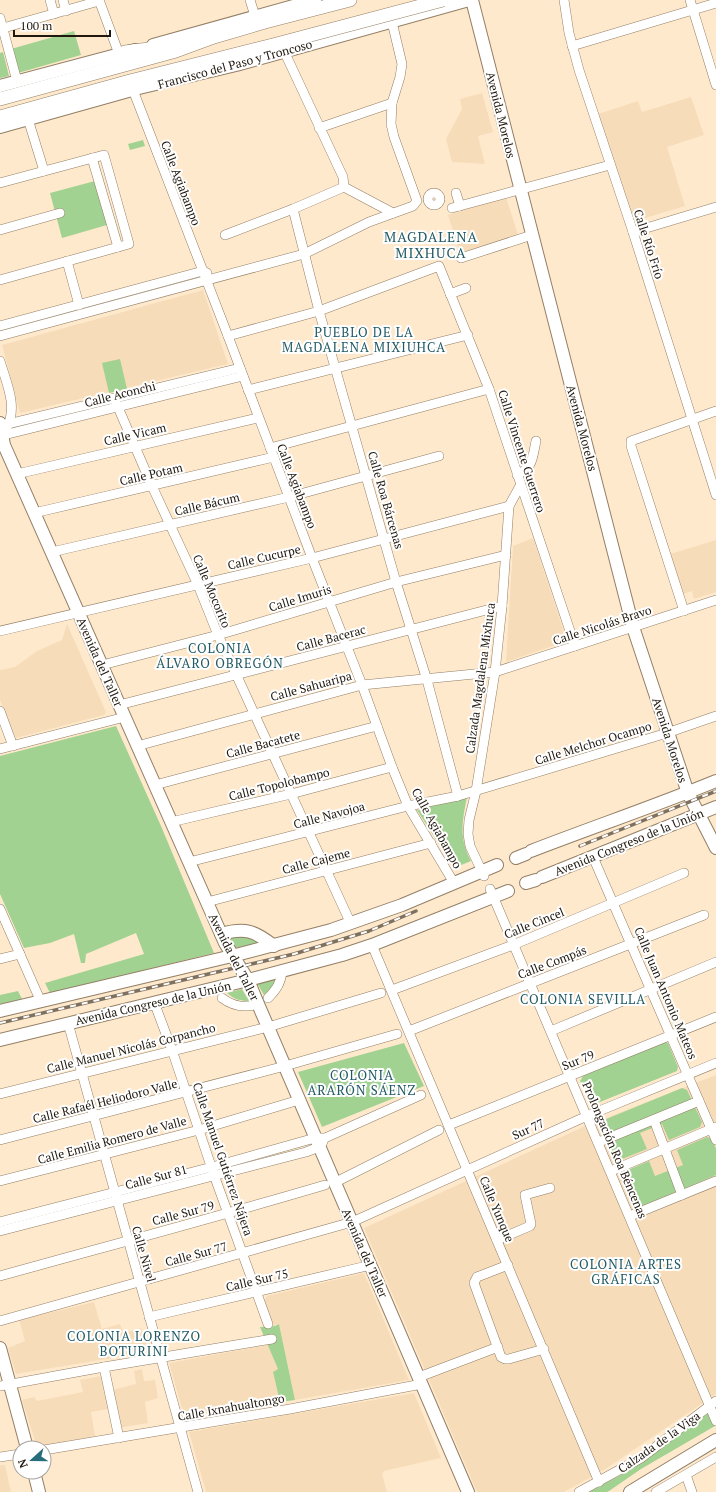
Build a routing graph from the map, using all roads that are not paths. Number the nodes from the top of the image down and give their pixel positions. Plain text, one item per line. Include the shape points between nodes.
1 (50, 0) edge
2 (63, 0) edge
3 (250, 0) edge
4 (315, 0) edge
5 (350, 0) edge
6 (430, 0) edge
7 (443, 0) edge
8 (469, 0) edge
9 (472, 0) edge
10 (564, 0) edge
11 (690, 0) edge
12 (99, 1) edge
13 (716, 3) edge
14 (694, 10) junction
15 (66, 11) junction
16 (425, 12) junction
17 (54, 14) junction
18 (0, 18) edge
19 (260, 19) junction
20 (392, 22) junction
21 (1, 28) edge
22 (214, 37) junction
23 (572, 46) junction
24 (278, 48) junction
25 (122, 53) junction
26 (17, 81) junction
27 (716, 85) edge
28 (0, 86) edge
29 (131, 86) junction
30 (0, 99) edge
31 (392, 103) junction
32 (68, 108) joint
33 (0, 117) edge
34 (28, 119) junction
35 (0, 127) edge
36 (319, 128) junction
37 (92, 158) junction
38 (610, 165) junction
39 (44, 171) junction
40 (0, 183) edge
41 (344, 187) junction
42 (520, 190) junction
43 (456, 193) dead end
44 (427, 198) dead end
45 (116, 199) junction
46 (105, 202) junction
47 (415, 203) junction
48 (716, 207) edge
49 (293, 209) junction
50 (60, 213) dead end
51 (393, 213) junction
52 (0, 230) edge
53 (632, 232) junction
54 (225, 235) dead end
55 (532, 235) junction
56 (118, 247) junction
57 (304, 254) junction
58 (461, 258) dead end
59 (67, 261) junction
60 (203, 271) junction
61 (216, 278) junction
62 (0, 280) edge
63 (206, 281) junction
64 (466, 288) dead end
65 (450, 294) junction
66 (114, 296) junction
67 (79, 305) junction
68 (116, 305) junction
69 (319, 311) junction
70 (0, 326) edge
71 (468, 335) junction
72 (0, 336) edge
73 (228, 336) junction
74 (0, 361) edge
75 (336, 368) junction
76 (241, 372) junction
77 (488, 389) junction
78 (248, 390) junction
79 (114, 398) junction
80 (118, 407) junction
81 (716, 411) edge
82 (258, 418) junction
83 (692, 419) junction
84 (352, 426) junction
85 (2, 428) edge
86 (536, 441) dead end
87 (136, 446) junction
88 (272, 453) junction
89 (439, 456) dead end
90 (17, 474) junction
91 (517, 475) junction
92 (366, 476) junction
93 (152, 486) junction
94 (520, 486) junction
95 (716, 492) edge
96 (289, 497) junction
97 (509, 506) junction
98 (34, 513) junction
99 (170, 525) junction
100 (385, 539) junction
101 (52, 552) junction
102 (506, 555) junction
103 (312, 558) junction
104 (396, 582) junction
105 (198, 586) junction
106 (716, 600) edge
107 (329, 602) junction
108 (502, 606) junction
109 (684, 611) junction
110 (78, 612) junction
111 (411, 628) junction
112 (633, 628) junction
113 (0, 631) edge
114 (218, 635) junction
115 (346, 646) junction
116 (575, 646) junction
117 (102, 665) junction
118 (495, 672) junction
119 (236, 675) junction
120 (427, 680) junction
121 (362, 685) junction
122 (119, 705) junction
123 (254, 714) junction
124 (716, 716) edge
125 (1, 717) edge
126 (125, 717) junction
127 (377, 726) junction
128 (663, 734) junction
129 (13, 746) junction
130 (137, 746) junction
131 (0, 749) edge
132 (273, 754) junction
133 (392, 767) junction
134 (716, 781) edge
135 (155, 785) junction
136 (476, 791) junction
137 (688, 793) junction
138 (291, 794) junction
139 (458, 796) junction
140 (408, 806) junction
141 (716, 807) edge
142 (698, 814) junction
143 (172, 822) junction
144 (309, 833) junction
145 (430, 843) junction
146 (716, 848) edge
147 (593, 857) junction
148 (189, 862) junction
149 (327, 871) junction
150 (684, 873) dead end
151 (483, 874) junction
152 (454, 883) junction
153 (492, 892) junction
154 (207, 902) junction
155 (613, 903) junction
156 (0, 909) edge
157 (704, 915) dead end
158 (351, 924) junction
159 (4, 930) edge
160 (221, 934) junction
161 (631, 944) junction
162 (372, 945) junction
163 (514, 945) junction
164 (274, 946) junction
165 (20, 954) junction
166 (232, 956) junction
167 (0, 959) edge
168 (716, 962) edge
169 (282, 971) junction
170 (248, 980) junction
171 (530, 984) junction
172 (650, 989) junction
173 (392, 990) junction
174 (381, 993) dead end
175 (222, 998) dead end
176 (263, 1001) junction
177 (41, 1002) junction
178 (154, 1002) junction
179 (0, 1012) edge
180 (716, 1017) edge
181 (68, 1023) junction
182 (268, 1027) junction
183 (409, 1031) junction
184 (551, 1031) junction
185 (397, 1034) dead end
186 (670, 1035) junction
187 (0, 1040) edge
188 (172, 1050) junction
189 (716, 1063) edge
190 (285, 1066) junction
191 (82, 1072) junction
192 (688, 1074) junction
193 (570, 1076) junction
194 (187, 1092) junction
195 (0, 1094) edge
196 (421, 1095) dead end
197 (299, 1100) junction
198 (699, 1101) junction
199 (93, 1116) junction
200 (587, 1116) junction
201 (654, 1120) junction
202 (449, 1125) junction
203 (714, 1128) edge
204 (200, 1130) junction
205 (439, 1130) dead end
206 (0, 1140) edge
207 (716, 1140) edge
208 (320, 1141) junction
209 (599, 1142) junction
210 (664, 1149) junction
211 (104, 1155) junction
212 (468, 1169) junction
213 (213, 1171) junction
214 (611, 1171) junction
215 (0, 1181) edge
216 (716, 1181) edge
217 (330, 1184) junction
218 (550, 1188) dead end
219 (682, 1195) junction
220 (116, 1196) junction
221 (229, 1214) junction
222 (630, 1216) junction
223 (0, 1222) edge
224 (352, 1222) junction
225 (0, 1231) edge
226 (128, 1240) junction
227 (498, 1240) junction
228 (243, 1254) junction
229 (371, 1265) junction
230 (508, 1265) junction
231 (0, 1276) edge
232 (139, 1281) junction
233 (257, 1293) junction
234 (149, 1317) junction
235 (0, 1321) edge
236 (268, 1324) dead end
237 (272, 1339) dead end
238 (498, 1347) junction
239 (0, 1348) edge
240 (544, 1349) junction
241 (160, 1358) junction
242 (104, 1367) junction
243 (420, 1380) junction
244 (5, 1385) edge
245 (713, 1403) edge
246 (716, 1422) edge
247 (180, 1427) junction
248 (119, 1438) junction
249 (24, 1440) edge
250 (716, 1440) edge
251 (52, 1449) edge
252 (12, 1456) edge
253 (716, 1457) edge
254 (0, 1458) edge
255 (686, 1475) junction
256 (36, 1480) edge
257 (599, 1482) junction
258 (39, 1492) edge
259 (198, 1492) edge
260 (468, 1492) edge
261 (579, 1492) edge
262 (630, 1492) edge
263 (656, 1492) edge
264 (692, 1492) edge

1 - 17 street
2 - 15 street
3 - 19 street
4 - 19 main road
5 - 19 highway
6 - 16 main road
7 - 24 highway, Francisco del Paso y Troncoso, bridge
8 - 16 main road, Francisco del Paso y Troncoso
9 - 42 main road, Avenida Morelos
10 - 23 street, Calle Río Frío
11 - 14 street
12 - 15 street
12 - 25 street
13 - 14 street
14 - 23 street
14 - 27 street
15 - 17 street
16 - 20 main road, Francisco del Paso y Troncoso
17 - 21 street
18 - 21 street
19 - 22 highway
19 - 25 main road
20 - 24 main road, Francisco del Paso y Troncoso
20 - 31 street via 402,64
21 - 26 street
22 - 25 highway
22 - 30 highway via 176,51
23 - 38 street, Calle Río Frío
24 - 29 highway, Francisco del Paso y Troncoso
24 - 36 street
25 - 26 main road
26 - 28 main road
29 - 32 highway via 85,97
29 - 33 highway, Francisco del Paso y Troncoso
29 - 60 street, Calle Agiabampo
31 - 36 street
31 - 47 street via 391,124
32 - 34 main road
34 - 35 main road
34 - 39 street
36 - 41 street via 343,177
37 - 39 street
37 - 45 street via 104,155
37 - 46 street
38 - 42 street
38 - 53 street, Calle Río Frío
39 - 40 street
41 - 49 street
41 - 51 street
42 - 43 street via 456,207
42 - 55 main road, Avenida Morelos
44 - 47 street
45 - 46 street
45 - 56 street via 129,244
46 - 56 street
47 - 51 street
48 - 53 street
49 - 54 street
49 - 57 street, Calle Roa Bárcenas
50 - 52 street
51 - 57 street
53 - 83 street, Calle Río Frío
55 - 58 street
55 - 112 main road, Avenida Morelos
56 - 59 street
57 - 61 street
57 - 69 street, Calle Roa Bárcenas
59 - 62 street
59 - 67 street
60 - 61 street
60 - 63 street, Calle Agiabampo
60 - 66 street
61 - 63 street
63 - 68 street
63 - 73 street, Calle Agiabampo
64 - 65 street
65 - 69 street, Calle Vincente Guerrero via 439,266
65 - 71 street, Calle Vincente Guerrero
66 - 67 street
66 - 68 street
67 - 70 street
68 - 72 street
69 - 73 street
69 - 75 street, Calle Roa Bárcenas
71 - 75 street
71 - 77 street, Calle Vincente Guerrero
73 - 76 street, Calle Agiabampo
74 - 85 street via 12,413
75 - 78 street
75 - 84 street, Calle Roa Bárcenas
76 - 78 street, Calle Agiabampo
76 - 79 street, Calle Aconchi
76 - 80 street, Calle Aconchi
77 - 84 street, Calle Potam
77 - 91 street, Calle Vincente Guerrero
78 - 82 street, Calle Agiabampo
79 - 80 street, Calle Mocorito
79 - 85 street, Calle Aconchi
80 - 85 street, Calle Aconchi
80 - 87 street, Calle Mocorito
81 - 83 street
82 - 87 street, Calle Vicam
82 - 88 street, Calle Agiabampo
83 - 95 street, Calle Río Frío
83 - 109 street via 631,441
84 - 88 street, Calle Potam
84 - 92 street, Calle Roa Bárcenas
85 - 90 main road, Avenida del Taller via 4,445
86 - 91 street via 531,465
87 - 90 street, Calle Vicam
87 - 93 street, Calle Mocorito
88 - 93 street, Calle Potam
88 - 96 street, Calle Agiabampo
89 - 92 street, Calle Bácum
90 - 98 main road, Avenida del Taller
91 - 94 street, Calle Vincente Guerrero
92 - 96 street, Calle Bácum
92 - 100 street, Calle Roa Bárcenas
93 - 98 street, Calle Potam
93 - 99 street, Calle Mocorito
94 - 97 street, Calzada Magdalena Mixhuca
94 - 116 street, Calle Vincente Guerrero
96 - 99 street, Calle Bácum
96 - 103 street, Calle Agiabampo
97 - 100 street, Calle Cucurpe
97 - 102 street, Calzada Magdalena Mixhuca
98 - 101 main road, Avenida del Taller
99 - 101 street, Calle Bácum
99 - 105 street, Calle Mocorito
100 - 103 street, Calle Cucurpe
100 - 104 street, Calle Roa Bárcenas
101 - 110 main road, Avenida del Taller
102 - 104 street, Calle Imuris
102 - 108 street, Calzada Magdalena Mixhuca
103 - 105 street, Calle Cucurpe
103 - 107 street, Calle Agiabampo
104 - 107 street, Calle Imuris
104 - 111 street, Calle Roa Bárcenas
105 - 110 street, Calle Cucurpe
105 - 114 street, Calle Mocorito
106 - 109 street, Calle Nicolás Bravo
107 - 114 street, Calle Imuris
107 - 115 street, Calle Agiabampo
108 - 111 street, Calle Bacerac
108 - 118 street, Calzada Magdalena Mixhuca
109 - 112 street, Calle Nicolás Bravo
110 - 113 street, Calle Cucurpe
110 - 117 main road, Avenida del Taller
111 - 115 street, Calle Bacerac
111 - 120 street, Calle Roa Bárcenas
112 - 116 street, Calle Nicolás Bravo
112 - 128 main road, Avenida Morelos
114 - 117 street, Calle Imuris
114 - 119 street, Calle Mocorito
115 - 119 street, Calle Bacerac
115 - 121 street, Calle Agiabampo
116 - 118 street, Calle Nicolás Bravo
117 - 122 main road, Avenida del Taller
118 - 120 street, Calle Sahuaripa
118 - 136 street, Calzada Magdalena Mixhuca
119 - 122 street, Calle Bacerac
119 - 123 street, Calle Mocorito
120 - 121 street, Calle Sahuaripa
120 - 139 street, Calle Roa Bárcenas
121 - 123 street, Calle Sahuaripa
121 - 127 street, Calle Agiabampo
122 - 126 main road, Avenida del Taller
123 - 130 street, Calle Sahuaripa
123 - 132 street, Calle Mocorito
124 - 128 street, Calle Melchor Ocampo
125 - 129 street
126 - 129 street
126 - 130 main road, Avenida del Taller
127 - 132 street, Calle Bacatete
127 - 133 street, Calle Agiabampo
128 - 136 street, Calle Melchor Ocampo
128 - 137 main road, Avenida Morelos
129 - 131 street
130 - 135 main road, Avenida del Taller
132 - 135 street, Calle Bacatete
132 - 138 street, Calle Mocorito
133 - 138 street, Calle Topolobampo
133 - 140 street, Calle Agiabampo
134 - 137 main road, Avenida Congreso de la Unión
135 - 143 main road, Avenida del Taller
136 - 139 street, Calle Navojoa
136 - 151 street, Calzada Magdalena Mixhuca via 468,834 470,846
137 - 142 main road, Avenida Morelos
137 - 151 main road, Avenida Congreso de la Unión via 594,826
138 - 143 street, Calle Topolobampo
138 - 144 street, Calle Mocorito
139 - 140 street, Calle Navojoa
140 - 144 street, Calle Navojoa
140 - 145 street, Calle Agiabampo
141 - 142 main road, Avenida Congreso de la Unión
142 - 146 main road, Avenida Morelos
142 - 147 main road, Avenida Congreso de la Unión
143 - 148 main road, Avenida del Taller
144 - 148 street, Calle Navojoa
144 - 149 street, Calle Mocorito
145 - 149 street, Calle Cajeme
145 - 152 street, Calle Agiabampo
147 - 153 main road, Avenida Congreso de la Unión via 524,884
147 - 155 street, Calle Juan Antonio Mateos
148 - 154 main road, Avenida del Taller
149 - 154 street, Calle Cajeme
149 - 158 street, Calle Mocorito
150 - 155 street, Calle Cincel
151 - 152 main road, Avenida Congreso de la Unión
152 - 158 main road, Avenida Congreso de la Unión
153 - 162 main road, Avenida Congreso de la Unión
153 - 163 street, Prolongación Roa Béncenas
154 - 160 main road, Avenida del Taller
155 - 161 street, Calle Juan Antonio Mateos
155 - 163 street, Calle Cincel
156 - 159 street
157 - 161 street, Calle Compás
158 - 164 main road, Avenida Congreso de la Unión
159 - 165 street
160 - 164 main road via 244,930 259,934
160 - 166 main road, Avenida del Taller
161 - 171 street, Calle Compás
161 - 172 street, Calle Juan Antonio Mateos
162 - 169 main road, Avenida Congreso de la Unión
162 - 173 street, Calle Yunque
163 - 171 street, Prolongación Roa Béncenas
163 - 173 street, Calle Cincel
164 - 166 main road, Avenida Congreso de la Unión
165 - 167 street
165 - 177 street
166 - 170 main road, Avenida del Taller
166 - 177 main road, Avenida Congreso de la Unión
168 - 172 street
169 - 170 main road, Avenida Congreso de la Unión
169 - 176 street via 278,987
170 - 176 main road, Avenida del Taller
170 - 178 main road, Avenida Congreso de la Unión
171 - 183 street, Calle Compás
171 - 184 street, Prolongación Roa Béncenas
172 - 184 street
172 - 186 street, Calle Juan Antonio Mateos
173 - 183 street, Calle Yunque
174 - 182 street
175 - 176 street via 236,1006 248,1007
176 - 182 main road, Avenida del Taller
177 - 179 main road, Avenida Congreso de la Unión
178 - 181 main road, Avenida Congreso de la Unión
178 - 188 street, Calle Manuel Gutiérrez Nájera
180 - 186 street, Sur 79
181 - 187 main road, Avenida Congreso de la Unión
181 - 191 street, Calle Nivel
182 - 188 street, Calle Manuel Nicolás Corpancho
182 - 190 main road, Avenida del Taller
183 - 202 street, Calle Yunque
184 - 193 street, Prolongación Roa Béncenas
185 - 190 street
186 - 192 street, Calle Juan Antonio Mateos
186 - 193 street, Sur 79
188 - 191 street, Calle Manuel Nicolás Corpancho
188 - 194 street, Calle Manuel Gutiérrez Nájera
189 - 192 street, Sur 77
190 - 194 street, Calle Rafaél Heliodoro Valle
190 - 197 main road, Avenida del Taller
191 - 195 street, Calle Manuel Nicolás Corpancho
191 - 199 street, Calle Nivel
192 - 198 street, Calle Juan Antonio Mateos
192 - 200 street, Sur 77
193 - 200 street, Prolongación Roa Béncenas
193 - 202 street, Sur 79
194 - 199 street, Calle Rafaél Heliodoro Valle
194 - 204 street, Calle Manuel Gutiérrez Nájera
196 - 208 street, Calle Sur 81
197 - 204 street, Calle Emilia Romero de Valle
197 - 208 main road, Avenida del Taller
198 - 201 street
198 - 203 street, Calle Juan Antonio Mateos
199 - 206 street, Calle Rafaél Heliodoro Valle
199 - 211 street, Calle Nivel
200 - 209 street, Prolongación Roa Béncenas
200 - 212 street, Sur 77
201 - 209 street
201 - 210 street
202 - 212 street, Calle Yunque
203 - 207 street, Calle Juan Antonio Mateos
203 - 210 street
204 - 211 street, Calle Emilia Romero de Valle
204 - 213 street, Calle Manuel Gutiérrez Nájera
205 - 217 street
208 - 213 street, Calle Sur 81 via 306,1152
208 - 217 main road, Avenida del Taller
209 - 214 street, Prolongación Roa Béncenas
210 - 214 street
210 - 219 street
211 - 215 street, Calle Emilia Romero de Valle
211 - 220 street, Calle Nivel
212 - 224 street, Sur 77
212 - 227 street, Calle Yunque
213 - 220 street, Calle Sur 81
213 - 221 street, Calle Manuel Gutiérrez Nájera
214 - 222 street, Prolongación Roa Béncenas
216 - 219 street
217 - 221 street, Calle Sur 79
217 - 224 main road, Avenida del Taller
218 - 227 street via 525,1196 530,1226
219 - 222 street
220 - 223 street, Calle Sur 81
220 - 225 street, Calle Sur 81
220 - 226 street, Calle Nivel
221 - 226 street, Calle Sur 79
221 - 228 street, Calle Manuel Gutiérrez Nájera
222 - 245 street, Prolongación Roa Béncenas
224 - 228 street, Calle Sur 77
224 - 229 main road, Avenida del Taller
226 - 231 street, Calle Sur 79
226 - 232 street, Calle Nivel
227 - 230 street, Calle Yunque
228 - 232 street, Calle Sur 77
228 - 233 street, Calle Manuel Gutiérrez Nájera
229 - 233 street, Calle Sur 75
229 - 243 main road, Avenida del Taller
230 - 238 street via 477,1277 474,1282
230 - 240 street, Calle Yunque
232 - 234 street, Calle Nivel
232 - 235 street, Calle Sur 77
233 - 234 street, Calle Sur 75
233 - 236 street, Calle Manuel Gutiérrez Nájera
234 - 241 street, Calle Nivel
237 - 241 street
238 - 240 street via 502,1357 507,1359
238 - 243 street, Calle Ixnahualtongo
239 - 244 main road
240 - 257 street, Calle Yunque
241 - 242 street
241 - 247 street, Calle Nivel
242 - 244 street
242 - 248 street
243 - 247 street, Calle Ixnahualtongo via 282,1410
243 - 260 main road, Avenida del Taller
244 - 249 main road
245 - 246 street, Prolongación Roa Béncenas
245 - 257 street, Calzada de la Viga via 641,1458
247 - 248 street, Calle Ixnahualtongo
247 - 259 street, Calle Nivel
248 - 251 street, Calle Ixnahualtongo
250 - 262 main road, Calzada de la Viga
252 - 254 street
253 - 255 street
255 - 263 street
255 - 264 street
256 - 258 main road
257 - 261 street, Calzada de la Viga

